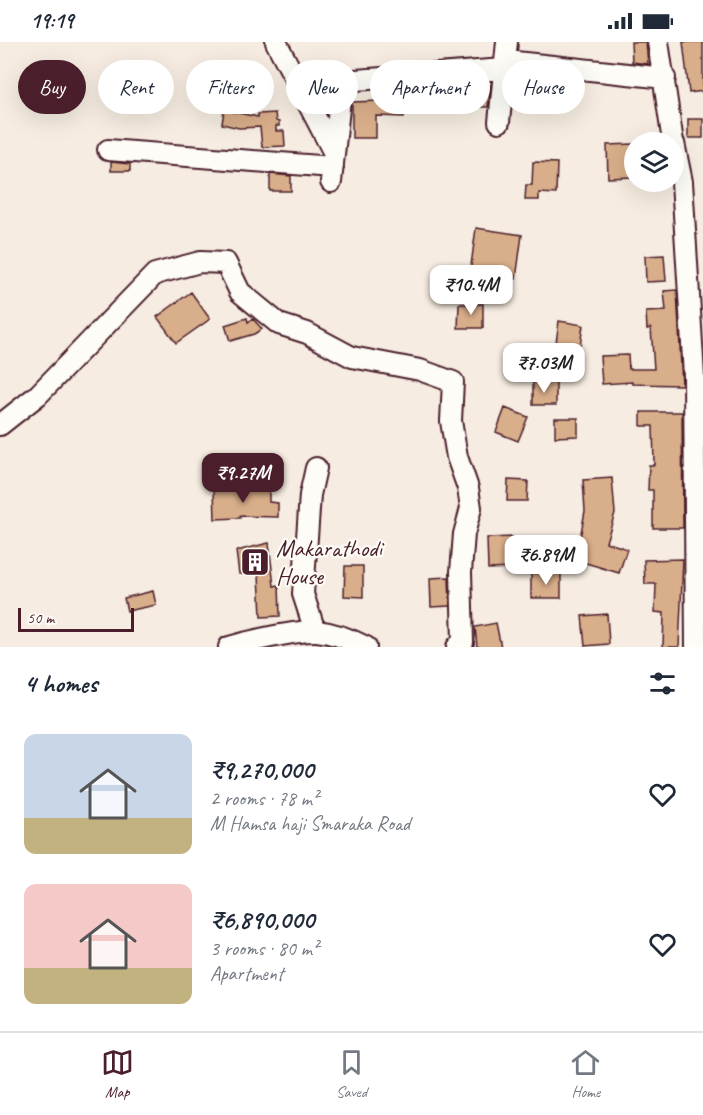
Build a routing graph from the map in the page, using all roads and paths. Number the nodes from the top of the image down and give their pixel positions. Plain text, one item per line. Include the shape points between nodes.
1 (276, 42) edge
2 (658, 42) edge
3 (506, 57) edge
4 (286, 61) edge
5 (665, 78) junction
6 (358, 79) edge
7 (310, 114) edge
8 (339, 114) edge
9 (499, 122) dead end
10 (672, 132) edge
11 (108, 150) dead end
12 (333, 167) junction
13 (683, 192) edge
14 (0, 424) edge
15 (316, 468) dead end
16 (315, 631) junction
17 (229, 647) edge
18 (366, 647) edge
19 (457, 647) edge
20 (696, 647) edge

1 - 4 street
2 - 5 street
3 - 5 street
3 - 6 street
3 - 9 street
5 - 10 street
7 - 12 street
8 - 12 street
11 - 12 street
13 - 20 street via 694,376
14 - 19 street via 38,395 155,274 200,262 226,263 240,291 279,324 307,333 352,357 420,370 453,382 451,421 471,508 461,572 463,642
15 - 16 street via 310,495 303,594
16 - 17 street
16 - 18 street via 348,637

